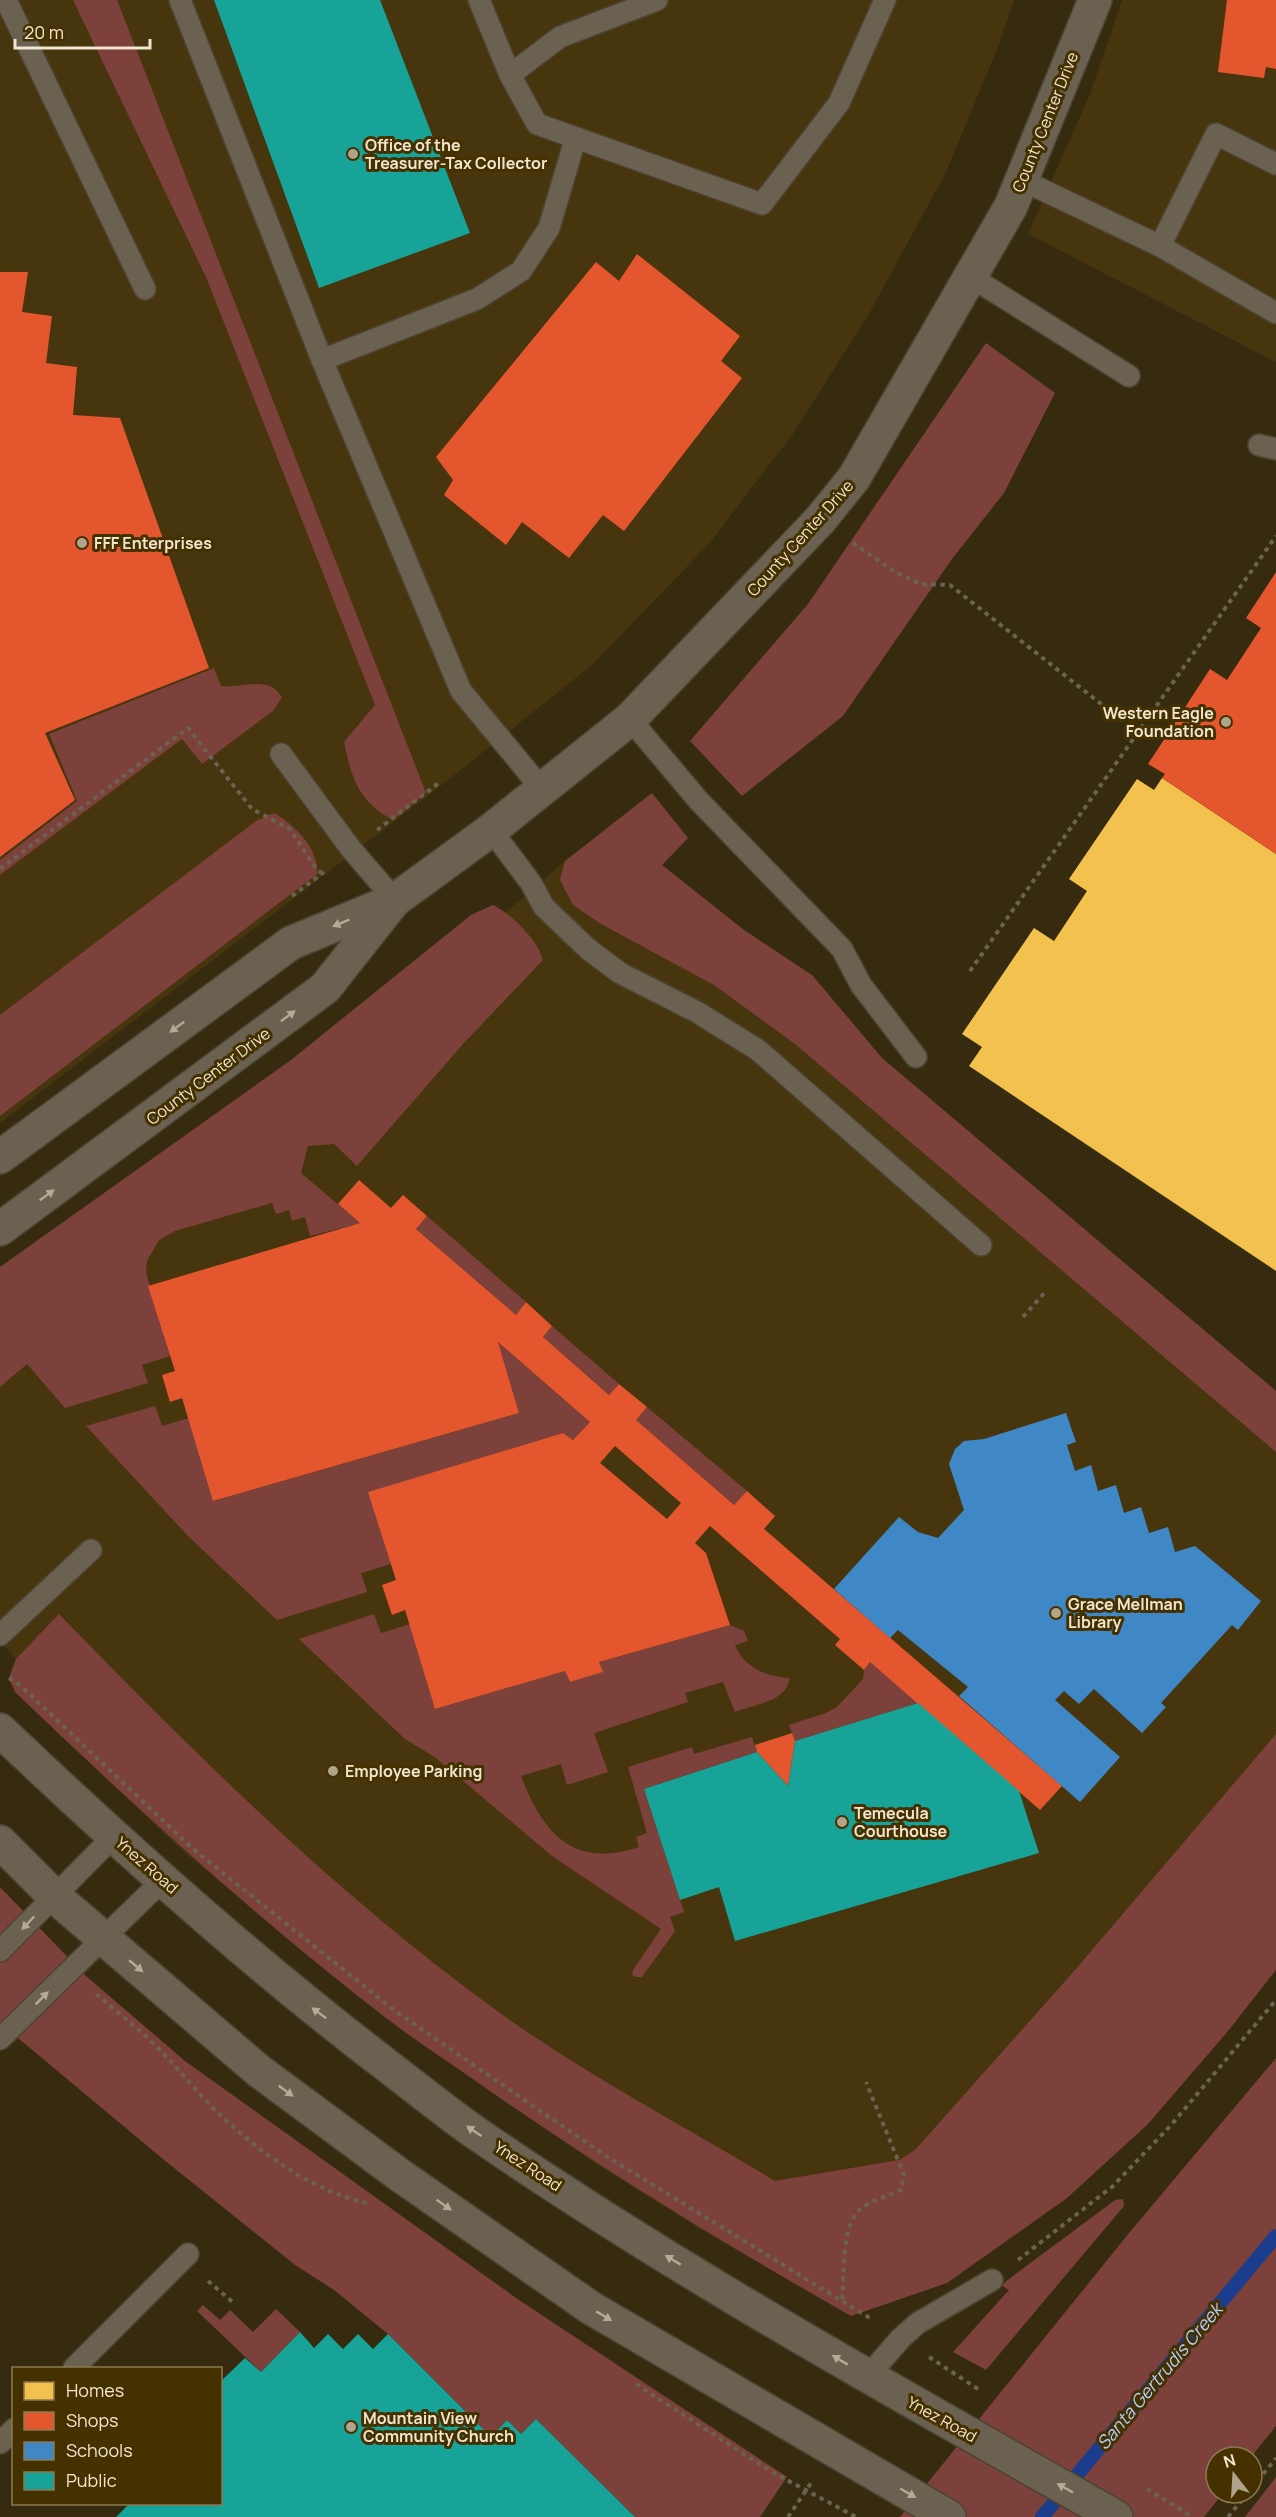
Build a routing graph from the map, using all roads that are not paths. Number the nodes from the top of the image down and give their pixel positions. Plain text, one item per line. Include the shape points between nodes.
1 (6, 0) edge
2 (180, 0) edge
3 (479, 0) edge
4 (657, 0) edge
5 (885, 0) edge
6 (1095, 0) edge
7 (510, 75) junction
8 (575, 140) junction
9 (1276, 164) edge
10 (1022, 180) junction
11 (1160, 246) junction
12 (970, 277) junction
13 (146, 289) dead end
14 (1276, 313) edge
15 (322, 360) junction
16 (1129, 376) dead end
17 (630, 719) junction
18 (281, 754) dead end
19 (542, 789) junction
20 (490, 830) junction
21 (395, 900) junction
22 (916, 1058) dead end
23 (0, 1157) edge
24 (0, 1229) edge
25 (981, 1245) dead end
26 (91, 1550) dead end
27 (0, 1635) edge
28 (0, 1730) edge
29 (113, 1837) junction
30 (0, 1842) edge
31 (163, 1880) junction
32 (54, 1896) junction
33 (102, 1938) junction
34 (0, 1951) edge
35 (0, 2039) edge
36 (188, 2254) dead end
37 (992, 2280) road end
38 (75, 2367) edge
39 (867, 2377) junction
40 (12, 2431) edge
41 (0, 2443) edge
42 (949, 2517) edge
43 (1116, 2517) edge

1 - 13 lane
2 - 15 lane
3 - 7 lane
4 - 7 lane via 560,37
5 - 8 lane via 839,103 762,204
6 - 10 main road, County Center Drive
7 - 8 lane via 537,124
8 - 15 lane via 549,228 521,271 477,299
9 - 11 lane via 1215,134
10 - 11 lane
10 - 12 main road, County Center Drive
11 - 14 lane
12 - 16 lane
12 - 17 main road, County Center Drive via 854,478 820,520
15 - 19 lane via 460,691
17 - 19 main road, County Center Drive
17 - 22 lane via 699,801 842,949 861,985
18 - 21 lane via 351,849
19 - 20 main road, County Center Drive
20 - 21 main road, County Center Drive
20 - 25 lane via 531,883 544,907 588,950 620,973 697,1012 758,1050
21 -> 23 main road, County Center Drive via 291,943
24 -> 21 main road, County Center Drive via 325,988
26 - 27 lane
28 - 29 main road, Ynez Road
29 - 31 main road, Ynez Road
29 - 32 lane
30 - 32 main road
31 - 33 lane
39 -> 31 main road, Ynez Road via 651,2247 471,2130 303,2002
32 - 33 main road
32 -> 34 lane
35 -> 33 lane
33 -> 42 main road via 259,2071 591,2308
36 - 38 lane
37 - 39 lane via 918,2323
43 -> 39 main road, Ynez Road
40 - 41 lane

